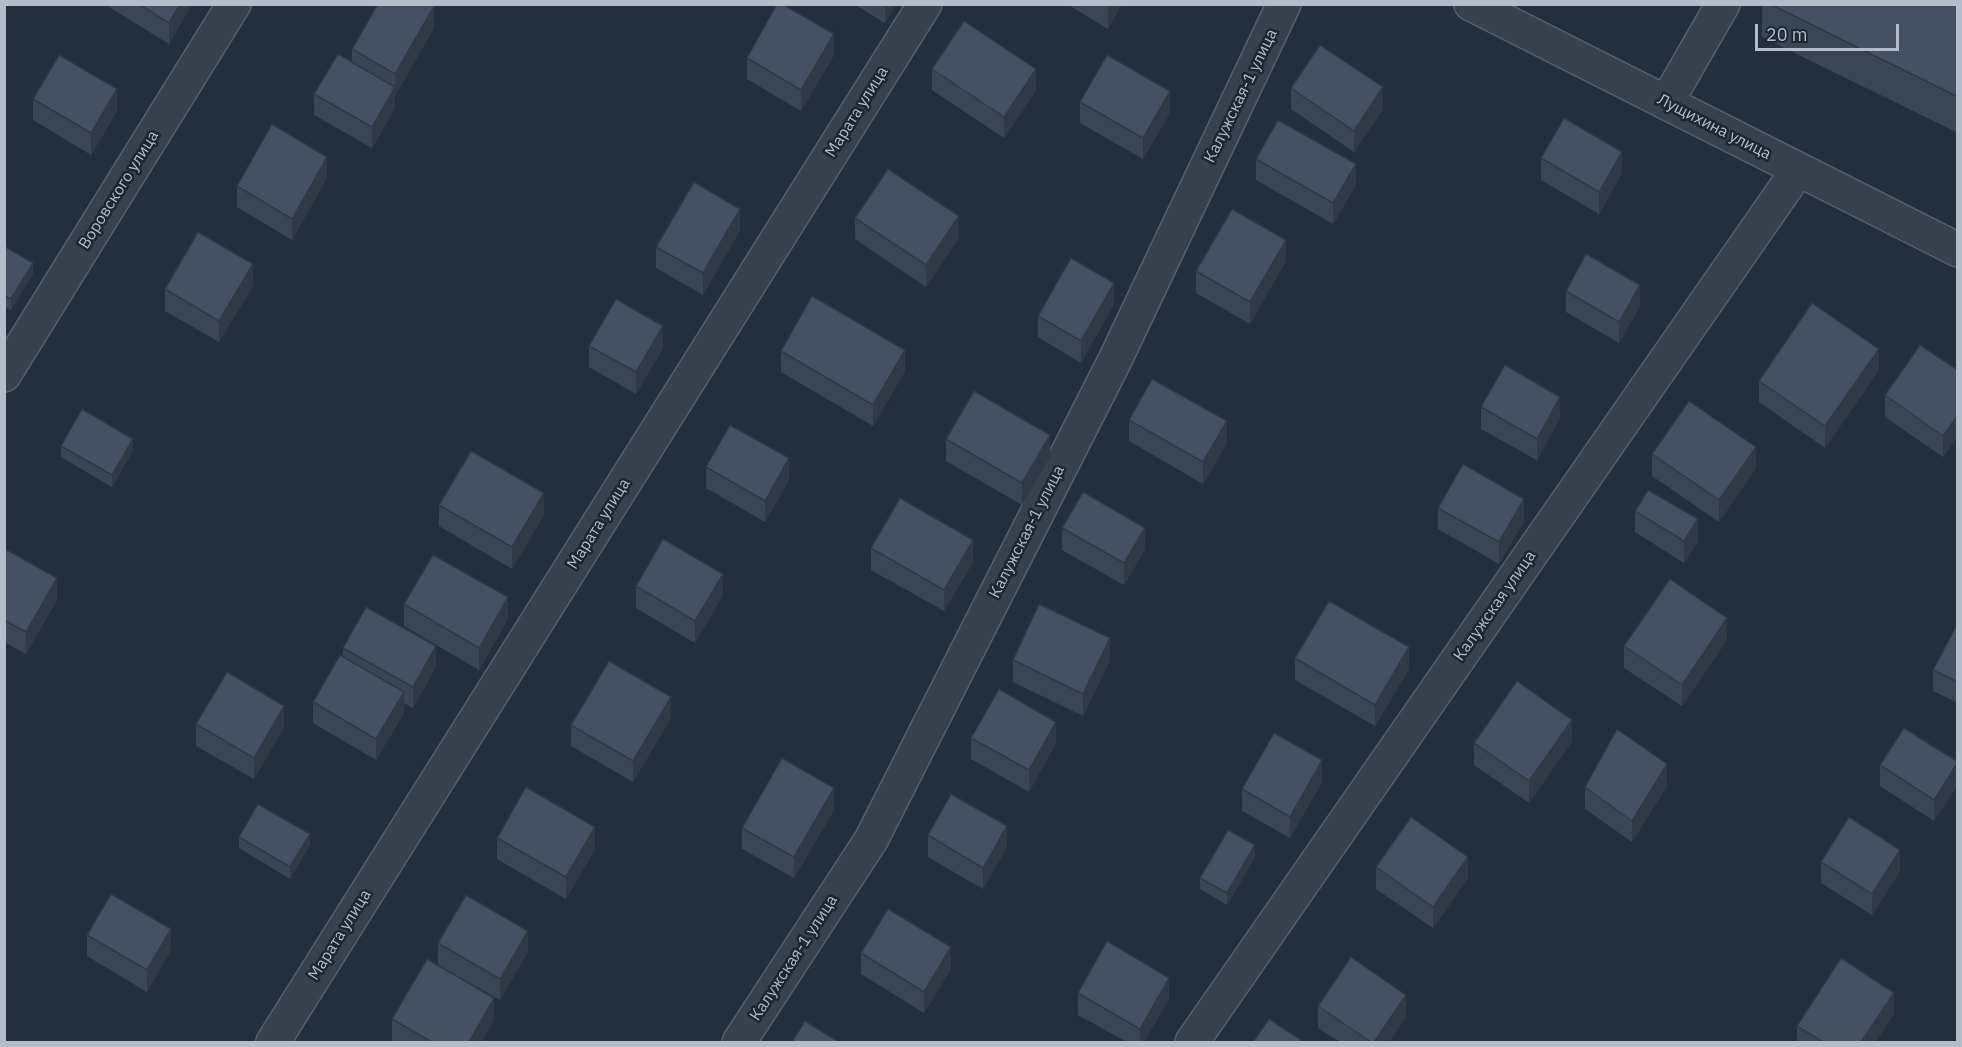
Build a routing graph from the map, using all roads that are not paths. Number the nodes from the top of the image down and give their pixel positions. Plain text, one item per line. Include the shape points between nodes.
1 (234, 4) edge
2 (925, 4) edge
3 (1284, 4) edge
4 (1471, 4) edge
5 (1723, 4) edge
6 (1666, 103) junction
7 (1798, 170) junction
8 (1958, 250) edge
9 (4, 375) edge
10 (273, 1042) edge
11 (739, 1042) edge
12 (1192, 1042) edge

1 - 9 street, Воровского улица
2 - 10 street, Марата улица
3 - 11 street, Калужская-1 улица via 1115,360 871,840
4 - 6 street, Лущихина улица
5 - 6 street
6 - 7 street, Лущихина улица
7 - 8 street, Лущихина улица
7 - 12 street, Калужская улица

